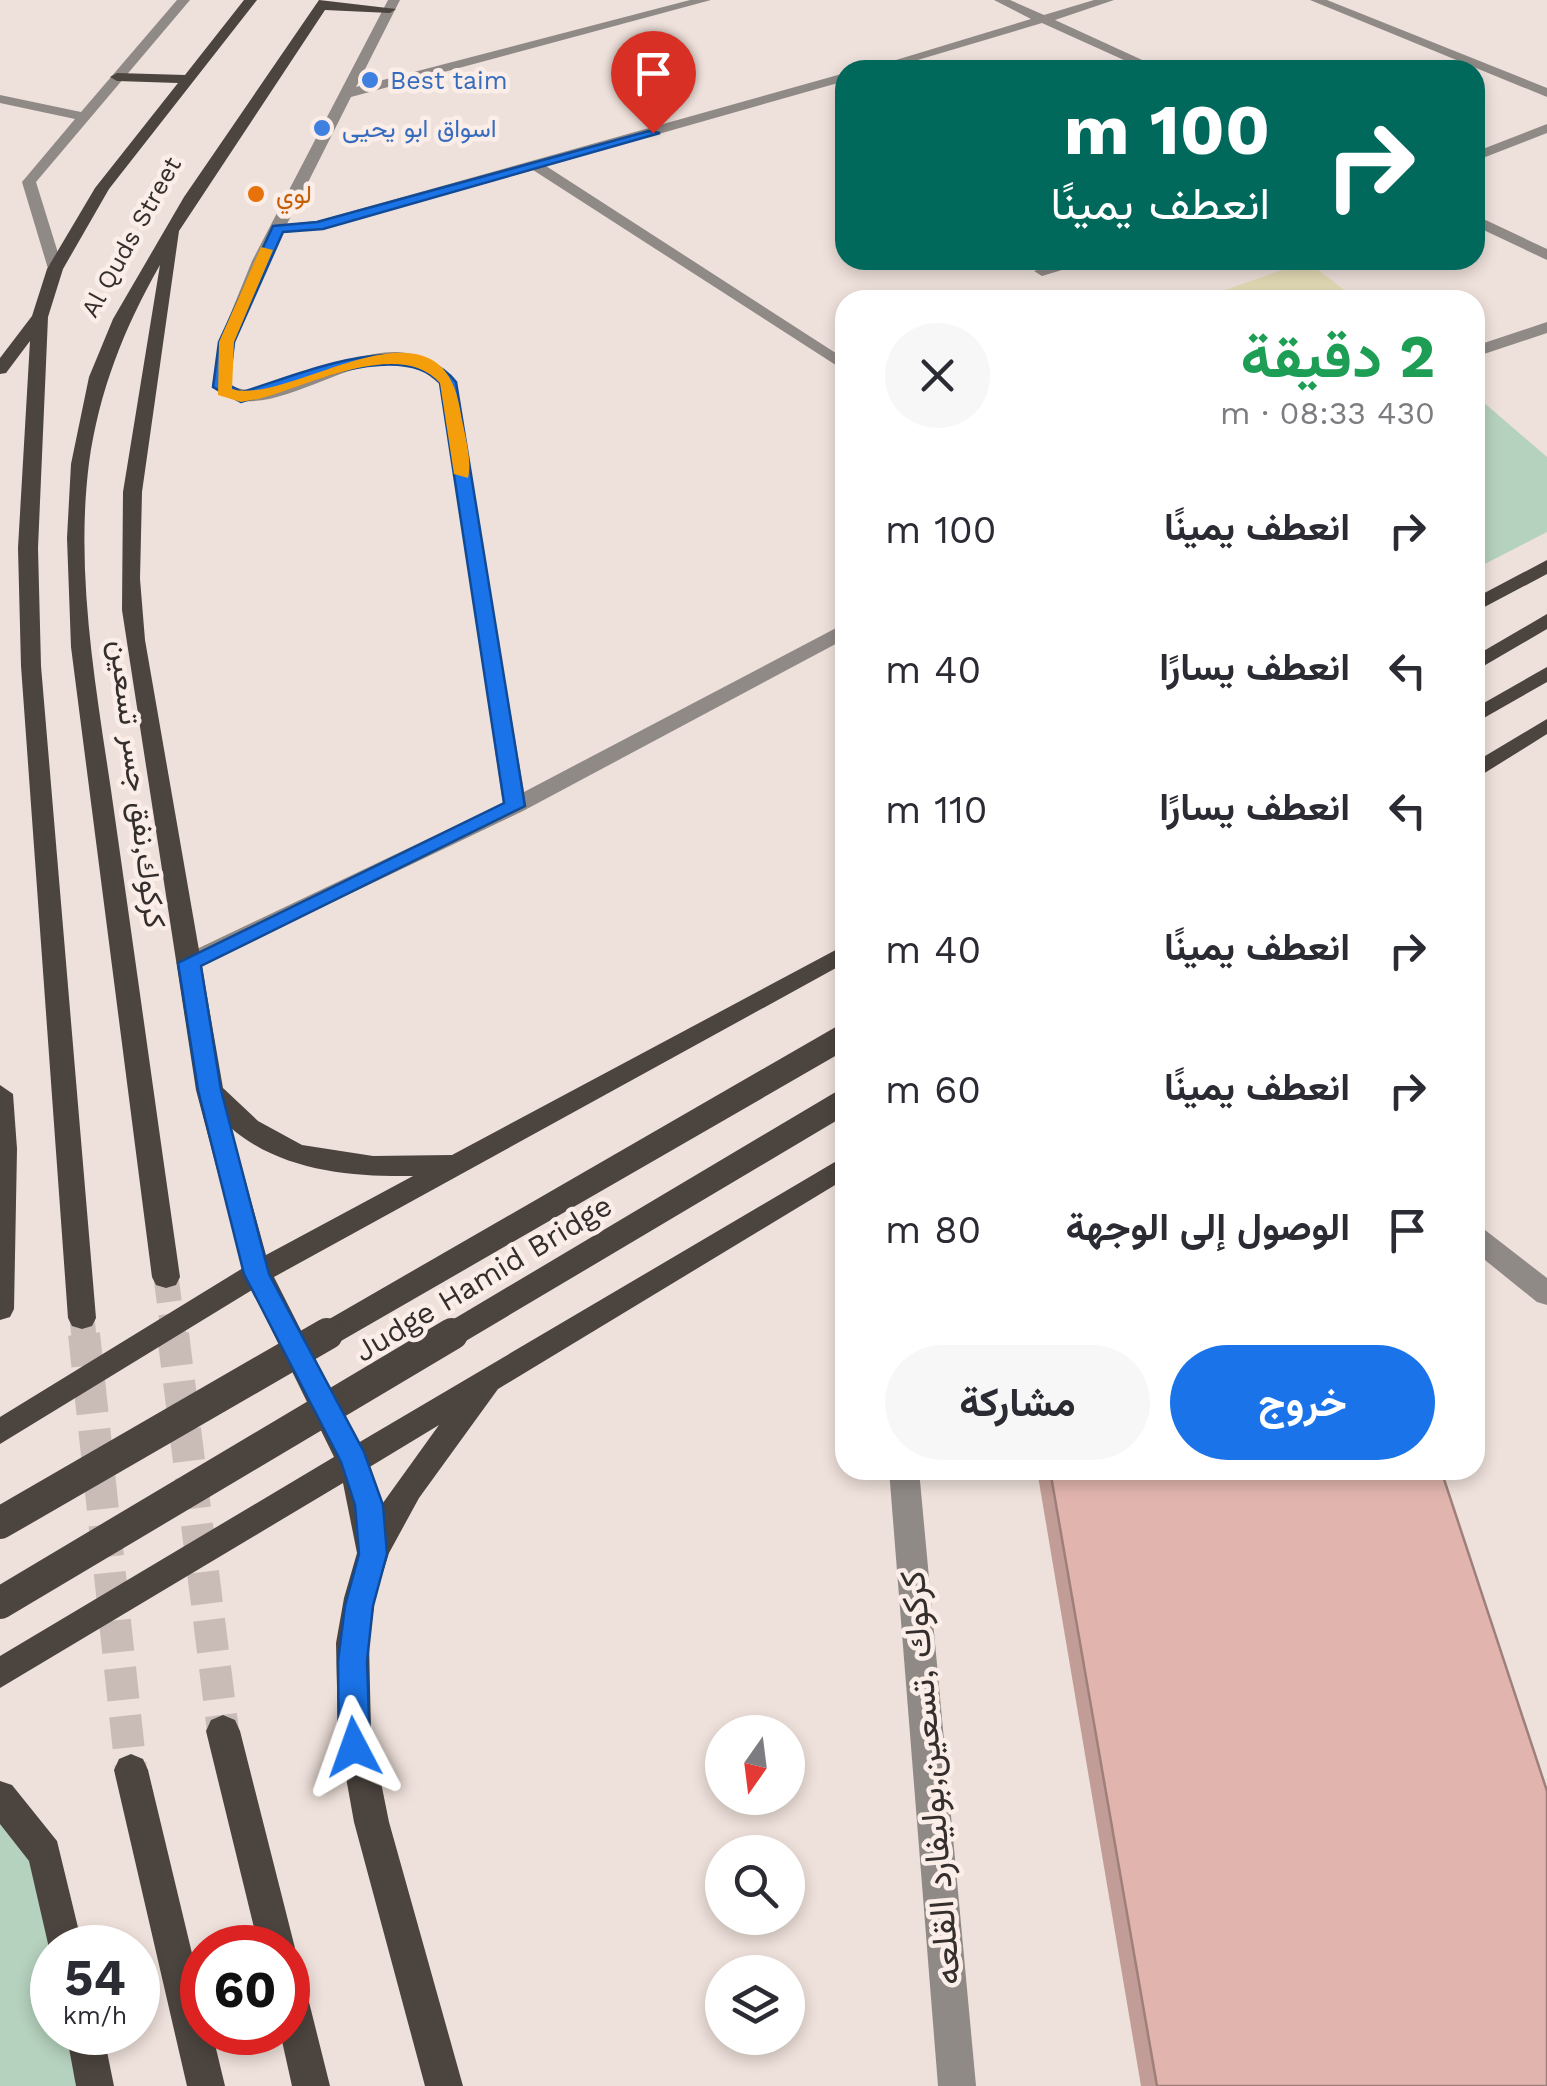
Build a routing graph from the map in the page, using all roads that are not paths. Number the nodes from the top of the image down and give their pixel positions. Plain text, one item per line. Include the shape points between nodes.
1 (184, 0) edge
2 (251, 0) edge
3 (705, 0) edge
4 (1000, 0) edge
5 (1108, 0) edge
6 (1316, 0) edge
7 (323, 3) edge
8 (392, 4) edge
9 (1041, 20) junction
10 (904, 60) edge
11 (1134, 60) edge
12 (1465, 60) edge
13 (1485, 68) edge
14 (117, 77) junction
15 (187, 80) junction
16 (835, 80) edge
17 (1547, 93) edge
18 (343, 95) junction
19 (0, 99) edge
20 (85, 118) junction
21 (1547, 128) edge
22 (1485, 153) edge
23 (538, 167) junction
24 (1485, 225) edge
25 (278, 228) junction
26 (173, 234) junction
27 (1547, 255) edge
28 (56, 269) junction
29 (40, 317) junction
30 (1547, 327) edge
31 (1485, 349) edge
32 (835, 360) edge
33 (0, 369) edge
34 (76, 538) joint
35 (1547, 566) edge
36 (1485, 600) edge
37 (1547, 620) edge
38 (835, 636) edge
39 (1485, 660) edge
40 (1547, 673) edge
41 (1485, 711) edge
42 (1547, 725) edge
43 (1485, 765) edge
44 (514, 806) junction
45 (835, 958) edge
46 (189, 963) junction
47 (835, 1042) edge
48 (209, 1090) junction
49 (0, 1094) edge
50 (835, 1107) edge
51 (462, 1163) junction
52 (835, 1172) edge
53 (1485, 1245) edge
54 (257, 1274) junction
55 (166, 1278) tunnel mouth
56 (1547, 1294) edge
57 (0, 1309) edge
58 (82, 1318) tunnel mouth
59 (494, 1377) junction
60 (0, 1432) edge
61 (354, 1460) junction
62 (905, 1480) edge
63 (0, 1522) edge
64 (373, 1554) junction
65 (0, 1603) edge
66 (0, 1673) edge
67 (223, 1732) tunnel mouth
68 (131, 1770) tunnel mouth
69 (0, 1797) edge
70 (60, 1925) edge
71 (271, 1925) edge
72 (89, 2055) edge
73 (304, 2055) edge
74 (95, 2086) edge
75 (206, 2086) edge
76 (311, 2086) edge
77 (444, 2086) edge
78 (957, 2086) edge

1 - 14 street
2 - 15 main road, Al Quds Street
3 - 18 street
4 - 9 street
5 - 9 street
6 - 12 street
7 - 8 main road
7 - 26 main road, Al Quds Street via 191,197
8 - 18 street
9 - 10 street
9 - 11 street
13 - 17 street
14 - 15 main road
14 - 20 street
15 - 28 main road, Al Quds Street via 102,188
16 - 23 street
18 - 25 street
19 - 20 street
20 - 28 street via 28,182
21 - 22 street
23 - 25 street via 318,226
23 - 32 street
24 - 27 street
25 - 44 street via 226,342 221,387 231,395 258,395 375,358 419,362 448,382
26 - 34 main road, Al Quds Street via 121,319 98,378 80,464
26 - 46 main road via 134,486 130,579
28 - 29 main road, Al Quds Street
29 - 33 main road
29 - 58 main road, Al Quds Street via 28,548 32,666
30 - 31 street
34 - 55 main road, كركوك,نفق جسر تسعين via 80,647
35 - 36 main road
37 - 39 main road
38 - 44 street
40 - 41 main road
42 - 43 main road
44 - 46 street
45 - 51 main road
46 - 48 main road
47 - 63 main road, Judge Hamid Bridge, bridge
48 - 51 main road via 251,1130 311,1157 384,1168
48 - 54 main road
49 - 57 main road
50 - 65 main road, Judge Hamid Bridge, bridge
51 - 54 main road
52 - 59 main road
53 - 56 street
54 - 60 main road
54 - 61 main road
59 - 61 main road
59 - 64 main road via 403,1495
61 - 64 main road via 369,1505
61 - 66 main road
62 - 78 street, كركوك ,تسعين,بوليفارد القلعه
64 - 77 main road via 352,1661 358,1776
67 - 71 main road
68 - 75 main road
69 - 70 main road via 45,1852
72 - 74 main road
73 - 76 main road

